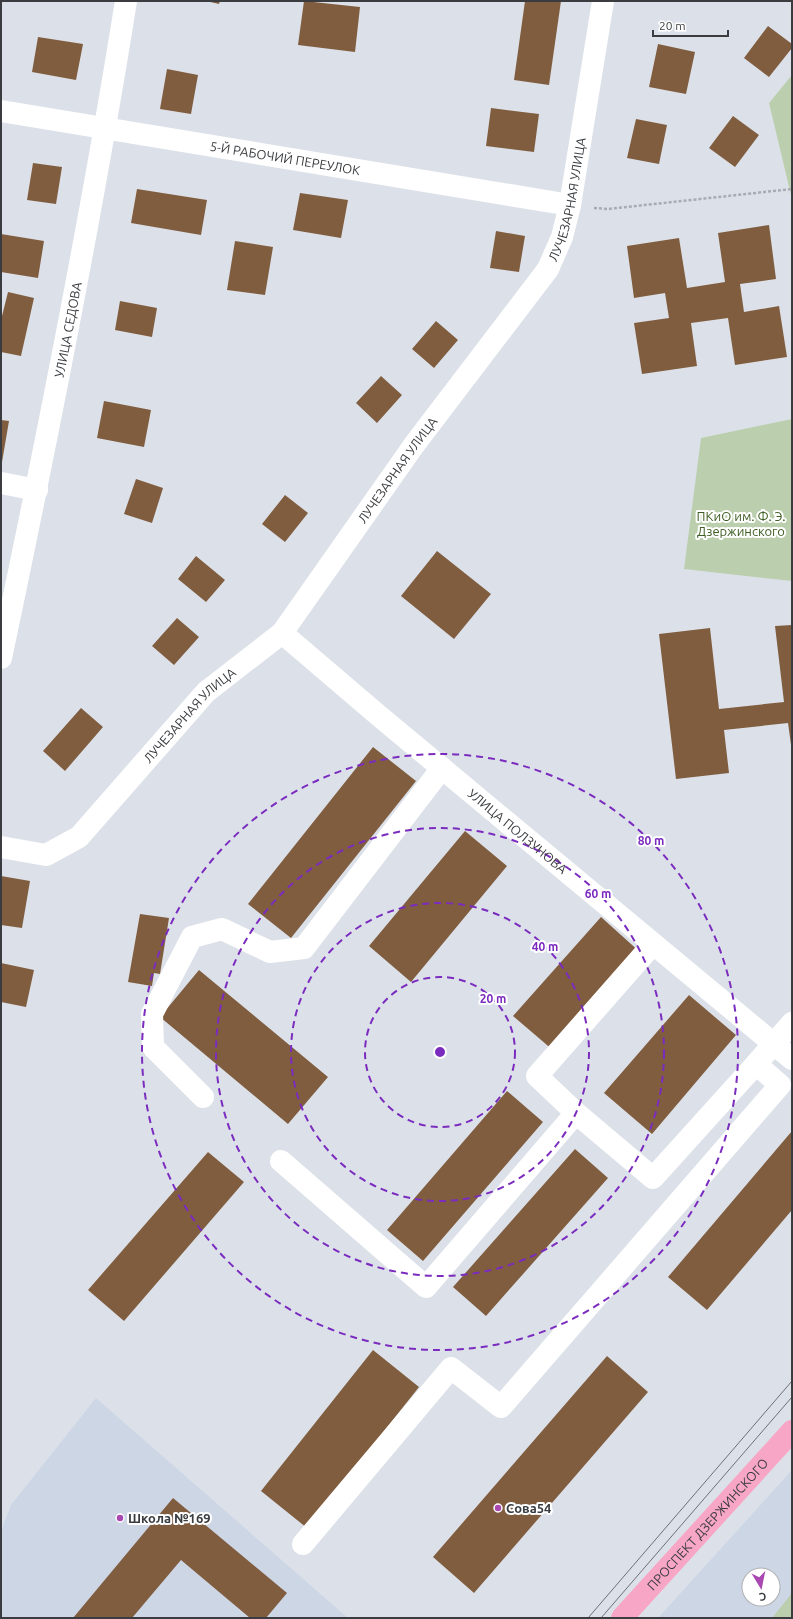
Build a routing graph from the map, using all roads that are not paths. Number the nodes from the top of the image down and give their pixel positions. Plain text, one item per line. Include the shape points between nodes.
1 (126, 1) edge
2 (603, 1) edge
3 (1, 111) edge
4 (106, 128) junction
5 (570, 205) junction
6 (1, 483) edge
7 (37, 490) junction
8 (282, 633) junction
9 (1, 658) edge
10 (442, 768) junction
11 (1, 847) edge
12 (653, 944) junction
13 (792, 1023) edge
14 (773, 1044) junction
15 (792, 1059) edge
16 (756, 1064) junction
17 (203, 1097) dead end
18 (576, 1113) junction
19 (281, 1161) dead end
20 (792, 1431) edge
21 (303, 1544) dead end
22 (622, 1618) edge

1 - 4 street, УЛИЦА СЕДОВА
2 - 5 street, ЛУЧЕЗАРНАЯ УЛИЦА
3 - 4 street, 5-Й РАБОЧИЙ ПЕРЕУЛОК
4 - 5 street, 5-Й РАБОЧИЙ ПЕРЕУЛОК
4 - 7 street, УЛИЦА СЕДОВА
5 - 8 street, ЛУЧЕЗАРНАЯ УЛИЦА via 562,237 548,269 414,445
6 - 7 street
7 - 9 street, УЛИЦА СЕДОВА
8 - 10 street, УЛИЦА ПОЛЗУНОВА
8 - 11 street, ЛУЧЕЗАРНАЯ УЛИЦА via 206,692 79,836 46,855
10 - 12 street, УЛИЦА ПОЛЗУНОВА
10 - 17 street via 304,948 270,952 222,928 192,937 152,1014 153,1046
12 - 14 street, УЛИЦА ПОЛЗУНОВА
12 - 18 street via 537,1076
13 - 14 street
14 - 15 street, УЛИЦА ПОЛЗУНОВА
14 - 16 street
16 - 18 street via 653,1178
16 - 21 street via 780,1085 501,1407 450,1368
18 - 19 street via 426,1287
20 - 22 main road, ПРОСПЕКТ ДЗЕРЖИНСКОГО

